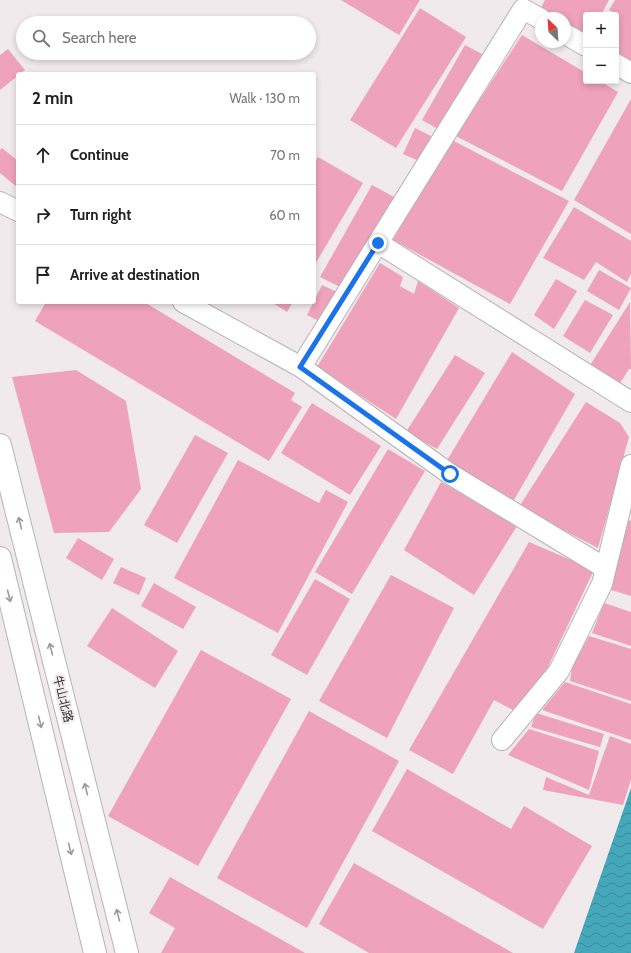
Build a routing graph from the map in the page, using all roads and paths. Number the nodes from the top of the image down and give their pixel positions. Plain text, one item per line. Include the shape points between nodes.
1 (535, 16) edge
2 (571, 37) edge
3 (583, 44) edge
4 (619, 66) edge
5 (631, 73) edge
6 (0, 202) edge
7 (16, 211) edge
8 (378, 243) junction
9 (187, 304) edge
10 (300, 367) junction
11 (631, 402) edge
12 (0, 445) edge
13 (631, 465) edge
14 (0, 558) edge
15 (605, 568) junction
16 (502, 740) dead end
17 (95, 953) edge
18 (127, 953) edge

1 - 8 street via 523,9
2 - 3 street
4 - 5 street
6 - 7 street
8 - 10 street
8 - 11 street
9 - 10 street
10 - 15 street via 450,474
18 -> 12 main road, 牛山北路
13 - 15 street
14 -> 17 main road
15 - 16 street via 602,584 559,671

